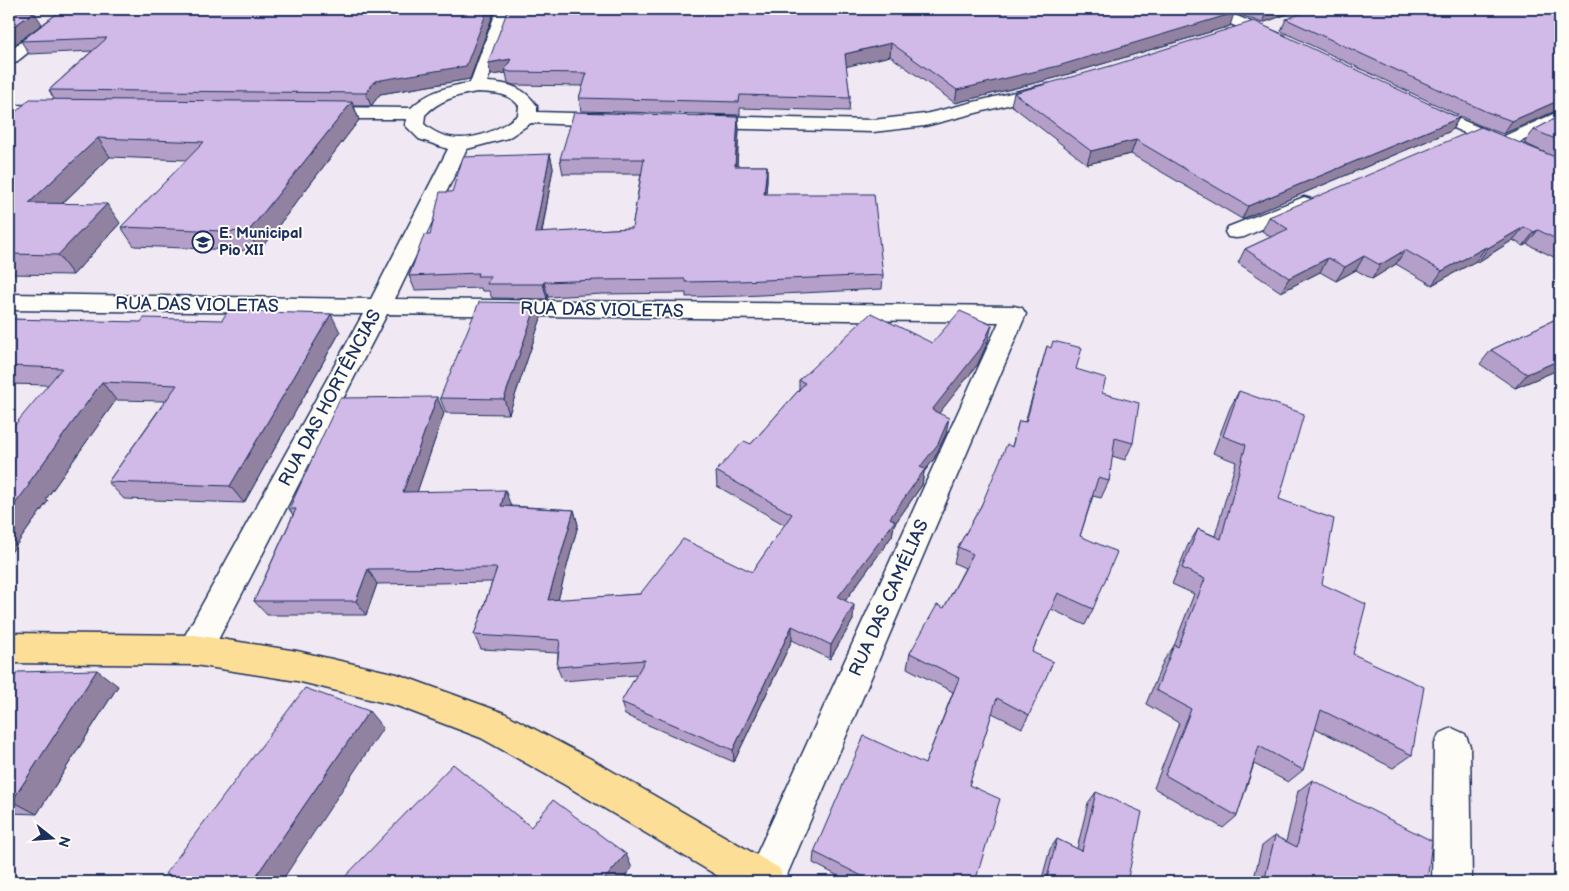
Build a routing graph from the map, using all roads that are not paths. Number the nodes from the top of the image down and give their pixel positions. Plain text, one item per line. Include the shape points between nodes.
1 (74, 9) edge
2 (505, 9) edge
3 (1207, 9) edge
4 (1278, 24) dead end
5 (1256, 28) junction
6 (1221, 34) edge
7 (1296, 48) edge
8 (9, 59) edge
9 (1062, 85) edge
10 (477, 87) junction
11 (1410, 102) edge
12 (9, 110) edge
13 (68, 111) edge
14 (307, 113) edge
15 (416, 114) junction
16 (1560, 116) edge
17 (527, 117) junction
18 (627, 120) edge
19 (687, 122) edge
20 (1471, 131) junction
21 (1444, 143) edge
22 (1504, 143) junction
23 (460, 144) junction
24 (1560, 168) edge
25 (1317, 197) edge
26 (1236, 232) dead end
27 (9, 302) edge
28 (379, 307) junction
29 (1014, 314) joint
30 (9, 648) edge
31 (196, 650) junction
32 (1452, 746) dead end
33 (765, 882) edge
34 (1452, 882) edge

1 - 8 street
2 - 10 street
3 - 5 street
4 - 5 street
5 - 6 street
5 - 7 street
9 - 19 street via 925,120 873,126
10 - 15 street via 433,99
10 - 17 street via 503,89 521,96 528,106
11 - 20 street
12 - 13 street
14 - 15 street
15 - 23 street via 414,126 422,135
16 - 22 street
17 - 18 street
17 - 23 street via 512,130 496,137
20 - 21 street
20 - 22 street
22 - 24 street
23 - 28 street, RUA DAS HORTÊNCIAS
25 - 26 street
27 - 28 street, RUA DAS VIOLETAS
28 - 29 street, RUA DAS VIOLETAS
28 - 31 street, RUA DAS HORTÊNCIAS
29 - 33 street, RUA DAS CAMÉLIAS
30 - 31 main road
31 - 33 main road via 297,666 397,690 492,725
32 - 34 street

